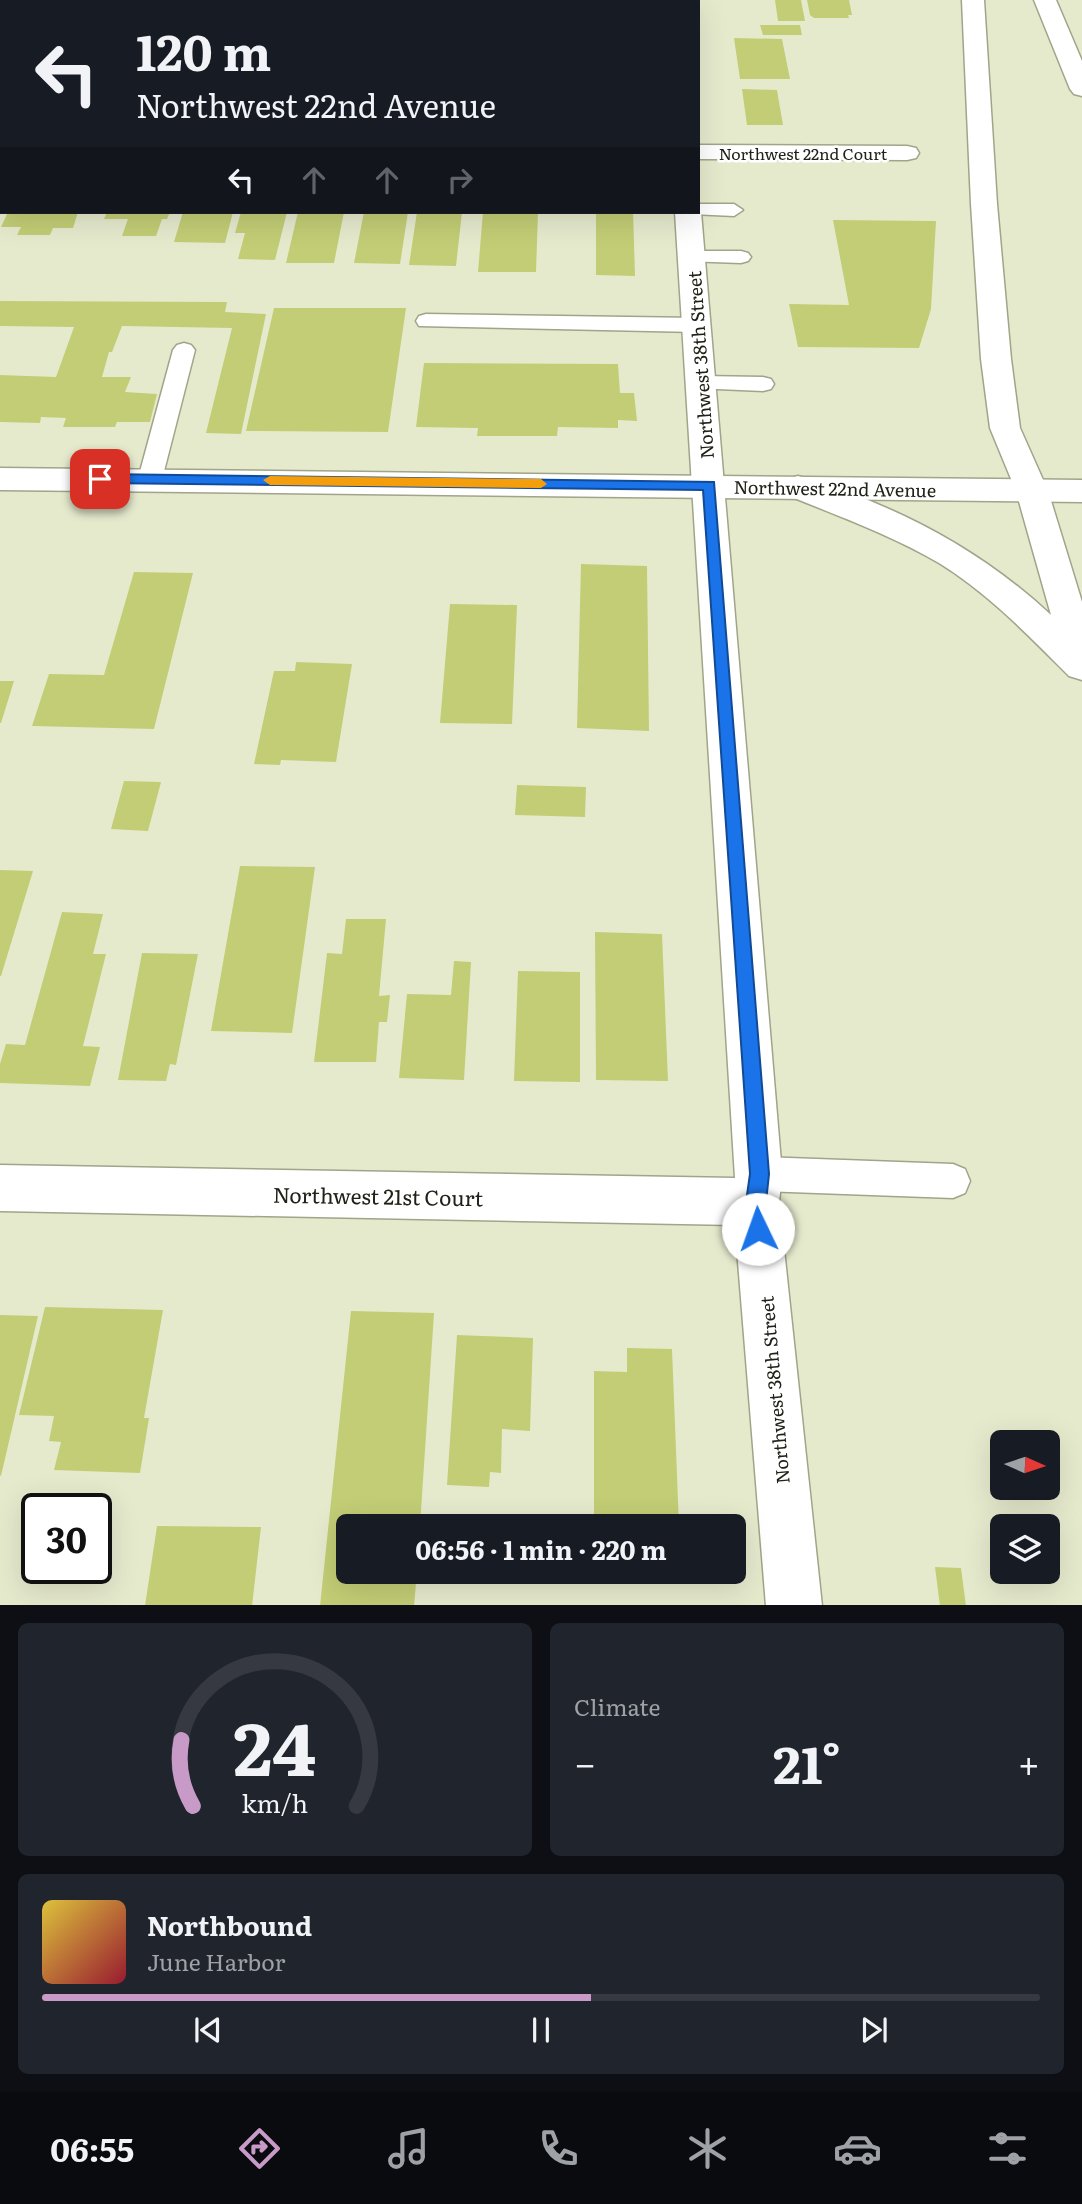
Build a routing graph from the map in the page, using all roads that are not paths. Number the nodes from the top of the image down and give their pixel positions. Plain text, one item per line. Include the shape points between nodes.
1 (973, 0) edge
2 (1045, 0) edge
3 (1082, 89) edge
4 (700, 152) edge
5 (908, 153) dead end
6 (700, 210) edge
7 (734, 210) dead end
8 (688, 214) edge
9 (691, 257) junction
10 (741, 257) dead end
11 (426, 321) dead end
12 (697, 324) junction
13 (184, 350) dead end
14 (702, 383) junction
15 (763, 384) dead end
16 (0, 479) edge
17 (150, 479) junction
18 (709, 486) junction
19 (798, 487) junction
20 (1032, 491) junction
21 (1082, 492) edge
22 (1082, 660) edge
23 (1082, 666) edge
24 (953, 1181) dead end
25 (0, 1188) edge
26 (758, 1188) junction
27 (794, 1605) edge

1 - 20 main road via 998,379 1005,428
2 - 3 main road
4 - 5 main road, Northwest 22nd Court
6 - 7 lane
8 - 9 main road, Northwest 38th Street
9 - 10 lane
9 - 12 main road, Northwest 38th Street
11 - 12 lane
12 - 14 main road, Northwest 38th Street
13 - 17 lane
14 - 15 lane
14 - 18 main road, Northwest 38th Street
16 - 17 main road, Northwest 22nd Avenue
17 - 18 main road, Northwest 22nd Avenue
18 - 19 main road, Northwest 22nd Avenue
18 - 26 main road, Northwest 38th Street
19 - 20 main road, Northwest 22nd Avenue
19 - 23 main road via 908,532 971,567 1003,590
20 - 21 main road, Northwest 22nd Avenue
20 - 22 main road
24 - 26 lane
25 - 26 main road, Northwest 21st Court
26 - 27 main road, Northwest 38th Street

